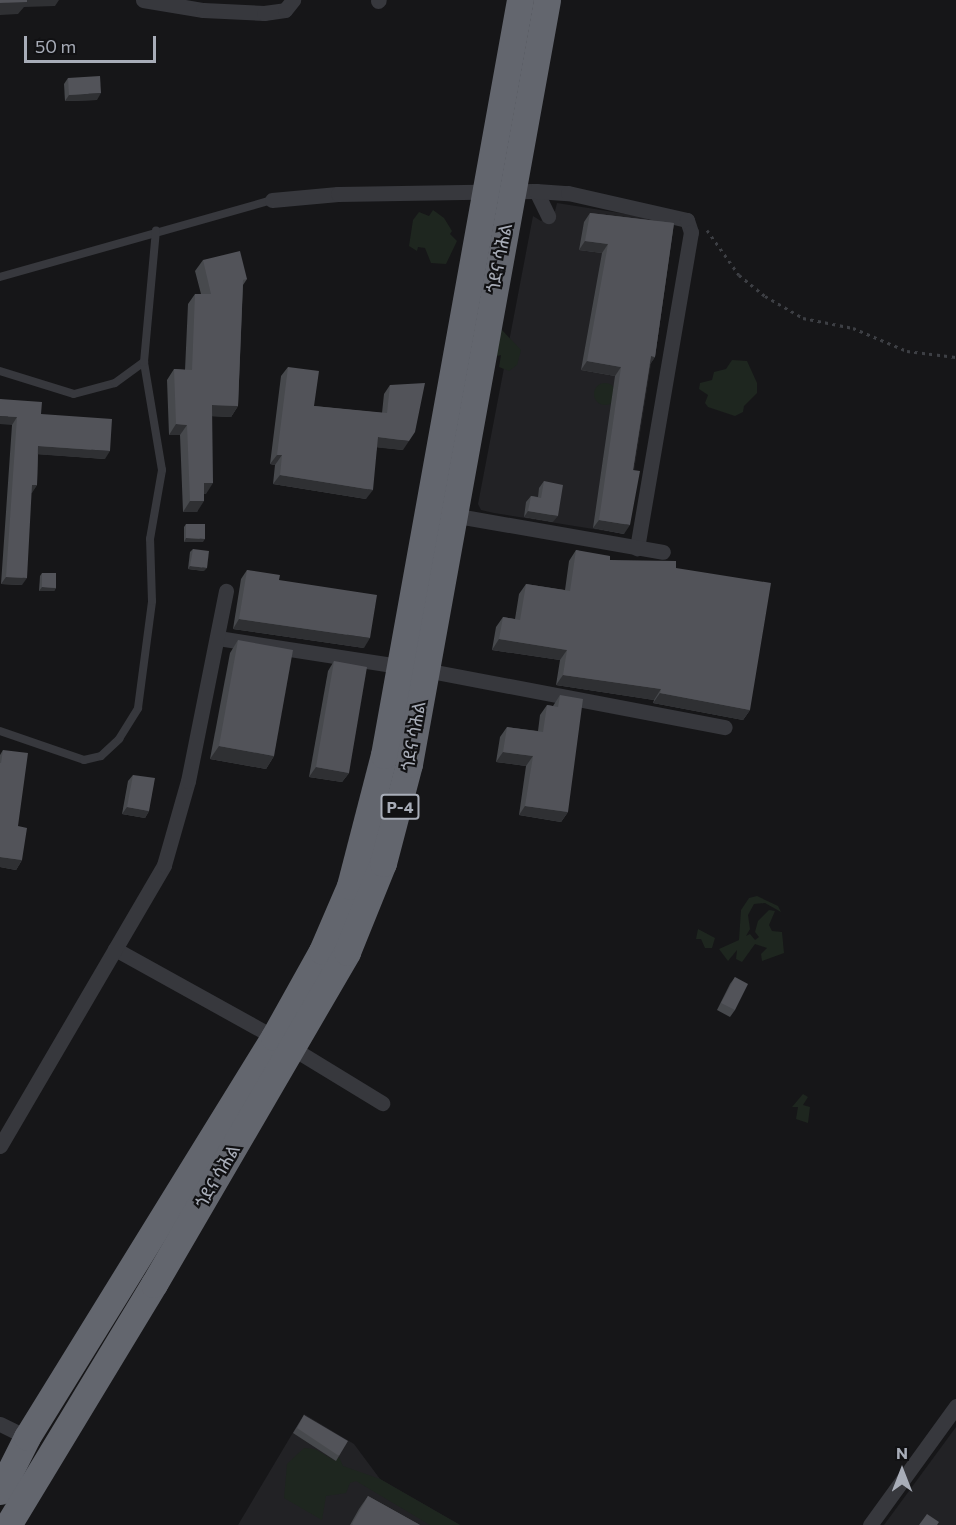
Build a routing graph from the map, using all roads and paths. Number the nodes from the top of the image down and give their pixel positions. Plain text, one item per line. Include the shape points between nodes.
1 (143, 0) edge
2 (293, 0) edge
3 (520, 0) edge
4 (547, 0) edge
5 (178, 3) edge
6 (511, 191) junction
7 (272, 200) joint
8 (549, 216) dead end
9 (687, 220) junction
10 (156, 231) junction
11 (0, 277) edge
12 (956, 357) edge
13 (144, 362) junction
14 (0, 371) edge
15 (452, 515) junction
16 (637, 548) junction
17 (663, 552) dead end
18 (226, 591) dead end
19 (218, 638) junction
20 (412, 668) junction
21 (725, 727) dead end
22 (0, 731) edge
23 (115, 949) junction
24 (283, 1042) junction
25 (382, 1103) dead end
26 (0, 1146) edge
27 (112, 1300) junction
28 (138, 1312) junction
29 (956, 1406) edge
30 (0, 1424) edge
31 (27, 1437) junction
32 (0, 1491) edge
33 (8, 1525) edge
34 (870, 1525) edge

1 - 5 street
2 - 5 street via 285,10 264,13
3 - 6 highway, ጎደና ሳሕል / P-4
4 - 6 highway, ጎደና ሳሕል / P-4
6 - 7 street via 338,194
6 - 8 street
6 - 9 street via 568,193
6 - 15 highway, ጎደና ሳሕል / P-4
6 - 20 highway, ጎደና ሳሕል / P-4
7 - 10 lane
9 - 12 path via 702,226 715,238 740,275 765,296 803,318 862,331 907,351
9 - 16 street via 691,232
10 - 11 lane
10 - 13 lane
13 - 14 lane via 115,383 74,394
13 - 22 lane via 162,470 150,539 152,601 138,708 119,739 101,756 84,760
15 - 16 street
15 - 20 highway, ጎደና ሳሕል / P-4
16 - 17 street
18 - 19 street
19 - 20 street
19 - 23 street via 188,781 164,865
20 - 21 street
20 - 24 highway, ጎደና ሳሕል / P-4 via 397,818 383,863 346,952
23 - 24 street
23 - 26 street
24 - 25 street
24 - 27 highway, ጎደና ሳሕል / P-4
24 - 28 highway, ጎደና ሳሕል / P-4
27 - 28 highway
27 - 31 highway, ጎደና ሳሕል / P-4
28 - 33 highway, ጎደና ሳሕል / P-4
29 - 34 street
30 - 31 street
31 - 32 highway, ጎደና ሳሕል / P-4

